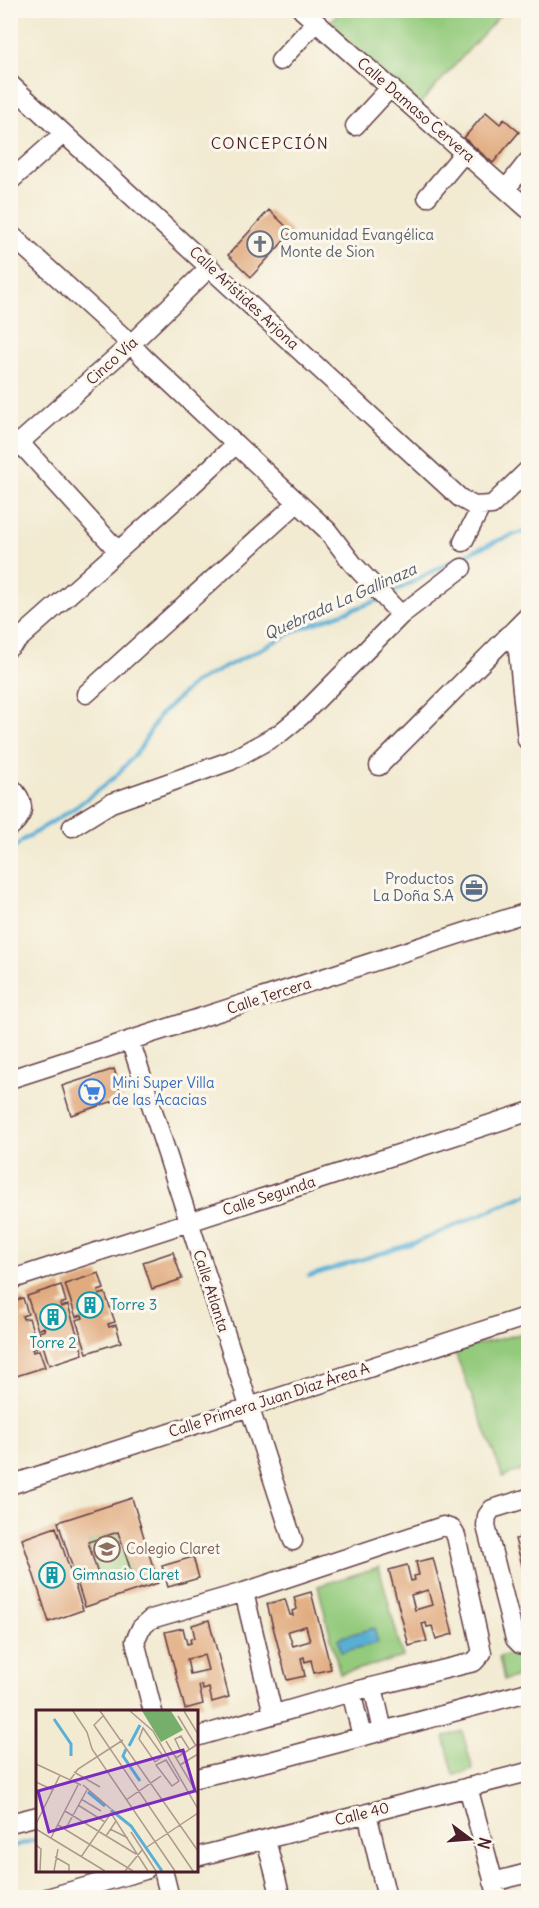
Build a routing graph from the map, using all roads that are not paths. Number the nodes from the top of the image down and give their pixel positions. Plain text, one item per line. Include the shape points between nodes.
1 (309, 17) edge
2 (280, 61) dead end
3 (10, 84) edge
4 (391, 87) junction
5 (355, 126) dead end
6 (63, 134) junction
7 (464, 153) junction
8 (528, 161) edge
9 (10, 181) edge
10 (506, 189) junction
11 (427, 197) dead end
12 (528, 209) edge
13 (10, 234) edge
14 (210, 267) junction
15 (131, 344) junction
16 (235, 445) junction
17 (15, 447) edge
18 (528, 470) edge
19 (297, 503) junction
20 (481, 507) junction
21 (463, 542) dead end
22 (118, 551) junction
23 (462, 568) dead end
24 (397, 610) junction
25 (528, 616) edge
26 (508, 635) junction
27 (10, 647) edge
28 (86, 694) dead end
29 (527, 740) edge
30 (379, 766) dead end
31 (10, 786) edge
32 (10, 827) edge
33 (72, 827) dead end
34 (528, 912) edge
35 (130, 1040) junction
36 (10, 1079) edge
37 (528, 1113) edge
38 (189, 1221) junction
39 (10, 1280) edge
40 (528, 1316) edge
41 (248, 1406) junction
42 (10, 1485) edge
43 (528, 1498) edge
44 (293, 1541) dead end
45 (244, 1592) junction
46 (528, 1646) edge
47 (377, 1686) junction
48 (351, 1692) junction
49 (528, 1692) edge
50 (152, 1710) edge
51 (273, 1714) junction
52 (386, 1730) junction
53 (198, 1736) edge
54 (362, 1736) junction
55 (528, 1772) edge
56 (198, 1778) edge
57 (468, 1787) junction
58 (367, 1813) junction
59 (36, 1816) edge
60 (10, 1823) edge
61 (266, 1840) junction
62 (198, 1857) edge
63 (138, 1872) edge
64 (164, 1872) edge
65 (528, 1873) edge
66 (495, 1890) edge
67 (59, 1896) edge
68 (170, 1898) edge
69 (281, 1898) edge
70 (387, 1898) edge

1 - 2 street
1 - 4 street, Calle Damaso Cervera
3 - 6 street, Calle Arístides Arjona
4 - 5 street
4 - 7 street, Calle Damaso Cervera
6 - 9 street
6 - 14 street, Calle Arístides Arjona
7 - 10 street, Calle Damaso Cervera
7 - 11 street
8 - 10 street
10 - 12 street, Calle Damaso Cervera
13 - 15 street
14 - 15 street, Cinco Vía
14 - 20 street, Calle Arístides Arjona via 460,498
15 - 16 street
15 - 17 street, Cinco Vía
16 - 19 street
16 - 22 street
17 - 22 street
18 - 20 street via 501,498
19 - 24 street via 327,530
19 - 28 street
20 - 21 street
22 - 27 street
23 - 24 street
24 - 33 street via 301,716 279,734 230,761 111,803
25 - 26 street
26 - 29 street via 519,651
26 - 30 street
31 - 32 street via 23,808
34 - 35 street, Calle Tercera
35 - 36 street, Calle Tercera
35 - 38 street, Calle Atlanta
37 - 38 street, Calle Segunda
38 - 39 street, Calle Segunda
38 - 41 street, Calle Atlanta
40 - 41 street, Calle Primera Juan Díaz Área A
41 - 42 street, Calle Primera Juan Díaz Área A
41 - 44 street, Calle Atlanta
43 - 46 street via 492,1509 486,1526 515,1640
45 - 47 street via 443,1526 452,1529 482,1653 474,1662
45 - 50 street via 151,1619 141,1628 135,1641
45 - 51 street
47 - 48 street
47 - 52 street
48 - 51 street
48 - 54 street
49 - 52 street
51 - 53 street
52 - 54 street
54 - 56 street
55 - 57 street, Calle 40
57 - 58 street, Calle 40
57 - 66 street
58 - 61 street, Calle 40
58 - 70 street
59 - 60 street
61 - 62 street, Calle 40
61 - 69 street
63 - 67 street
64 - 68 street
65 - 66 street

